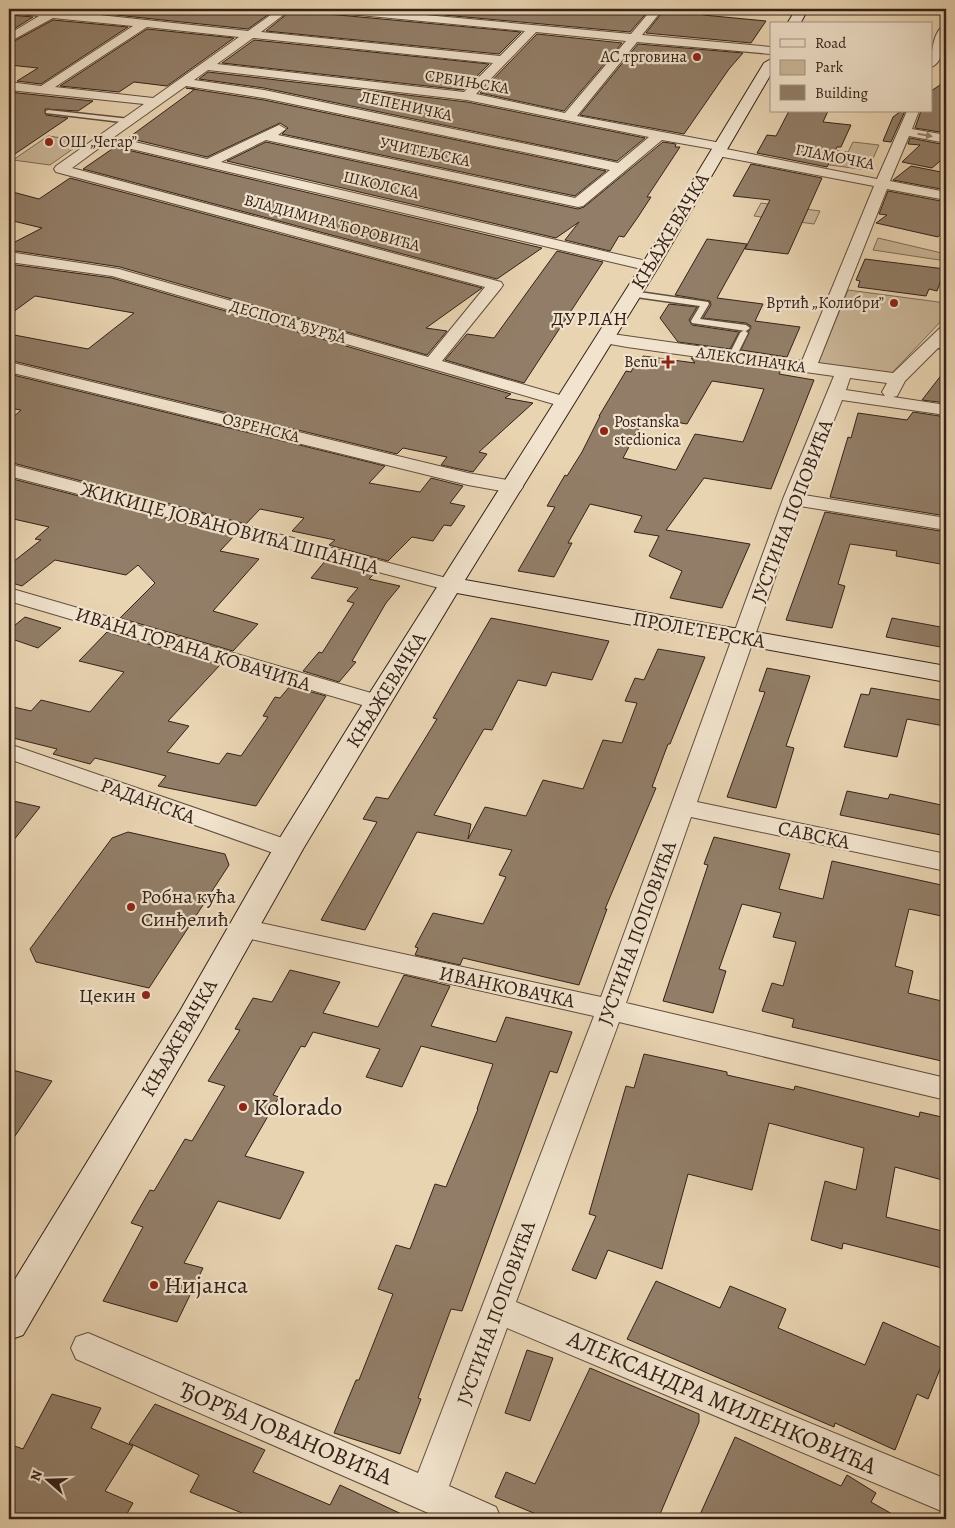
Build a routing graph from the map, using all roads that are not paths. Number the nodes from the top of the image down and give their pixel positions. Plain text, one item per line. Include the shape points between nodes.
1 (286, 9) edge
2 (328, 9) edge
3 (656, 9) edge
4 (802, 9) edge
5 (9, 10) edge
6 (56, 12) edge
7 (396, 12) edge
8 (794, 22) edge
9 (144, 24) junction
10 (534, 28) junction
11 (946, 28) edge
12 (250, 34) junction
13 (635, 38) junction
14 (9, 39) edge
15 (770, 51) edge
16 (503, 60) junction
17 (770, 65) edge
18 (205, 66) junction
19 (934, 66) edge
20 (184, 82) junction
21 (9, 86) edge
22 (43, 90) junction
23 (467, 96) junction
24 (156, 102) junction
25 (48, 112) dead end
26 (912, 112) edge
27 (568, 118) junction
28 (130, 121) junction
29 (285, 126) dead end
30 (904, 131) junction
31 (265, 136) junction
32 (658, 136) junction
33 (946, 138) edge
34 (104, 139) junction
35 (719, 150) junction
36 (209, 163) junction
37 (620, 168) junction
38 (881, 183) junction
39 (946, 196) edge
40 (9, 257) edge
41 (650, 266) junction
42 (632, 294) junction
43 (605, 338) junction
44 (942, 341) edge
45 (732, 357) junction
46 (431, 364) junction
47 (9, 367) edge
48 (808, 368) junction
49 (844, 372) junction
50 (897, 379) junction
51 (837, 394) junction
52 (886, 401) junction
53 (564, 402) junction
54 (946, 410) edge
55 (9, 470) edge
56 (513, 487) junction
57 (793, 499) junction
58 (946, 524) edge
59 (452, 585) junction
60 (9, 594) edge
61 (744, 638) junction
62 (946, 674) edge
63 (377, 702) junction
64 (9, 751) edge
65 (683, 807) junction
66 (288, 849) junction
67 (946, 863) edge
68 (242, 928) junction
69 (610, 1009) junction
70 (946, 1089) edge
71 (497, 1309) junction
72 (9, 1323) edge
73 (88, 1348) dead end
74 (428, 1494) junction
75 (946, 1496) edge
76 (482, 1519) edge

1 - 12 street
2 - 7 street
3 - 13 street
4 - 8 main road
5 - 6 street
6 - 9 street
6 - 14 street
7 - 10 street
9 - 12 street
9 - 22 street
10 - 13 street
10 - 16 street
11 - 19 street
12 - 16 street
12 - 18 street
13 - 15 street
13 - 27 street
16 - 23 street
17 - 35 main road, КЊАЖЕВАЧКА
18 - 20 street
18 - 23 street, СРБИЊСКА
20 - 24 street
20 - 37 street, ЛЕПЕНИЧКА via 264,94
21 - 22 street
22 - 24 street
23 - 27 street, СРБИЊСКА
24 - 28 street
25 - 28 lane
26 - 30 street
27 - 32 street, СРБИЊСКА
28 - 34 street
29 - 31 street
30 -> 33 street
30 - 38 street
31 - 36 street
31 - 37 street, УЧИТЕЉСКА via 578,203
32 - 35 street, СРБИЊСКА
32 - 37 street
34 - 36 street, ШКОЛСКА
34 - 46 street, ВЛАДИМИРА ЋОРОВИЋА via 61,169 495,284
35 - 38 street, ГЛАМОЧКА
35 - 41 main road, КЊАЖЕВАЧКА
36 - 41 street, ШКОЛСКА
38 - 39 street, ГЛАМОЧКА
38 - 48 street
40 - 46 street, ДЕСПОТА ЂУРЂА via 114,272
41 - 42 main road, КЊАЖЕВАЧКА
42 - 43 main road, КЊАЖЕВАЧКА
42 - 45 lane via 705,304 695,320 745,330
43 - 45 street, АЛЕКСИНАЧКА
43 - 53 main road, КЊАЖЕВАЧКА
44 - 50 street
45 - 48 street, АЛЕКСИНАЧКА
46 - 53 street, ДЕСПОТА ЂУРЂА
47 - 56 street, ОЗРЕНСКА via 468,479
48 - 49 street, АЛЕКСИНАЧКА
49 - 50 street, АЛЕКСИНАЧКА
49 - 51 street, ЈУСТИНА ПОПОВИЋА
50 - 52 street
51 - 52 street
51 - 57 street, ЈУСТИНА ПОПОВИЋА
52 - 54 street
53 - 56 main road, КЊАЖЕВАЧКА
55 - 59 street, ЖИКИЦЕ ЈОВАНОВИЋА ШПАНЦА
56 - 59 main road, КЊАЖЕВАЧКА
57 - 58 street
57 - 61 street, ЈУСТИНА ПОПОВИЋА
59 - 61 main road, ПРОЛЕТЕРСКА
59 - 63 main road, КЊАЖЕВАЧКА
60 - 63 street, ИВАНА ГОРАНА КОВАЧИЋА
61 - 62 main road, ПРОЛЕТЕРСКА
61 - 65 street, ЈУСТИНА ПОПОВИЋА
63 - 66 main road, КЊАЖЕВАЧКА
64 - 66 street, РАДАНСКА
65 - 67 street, САВСКА
65 - 69 street, ЈУСТИНА ПОПОВИЋА
66 - 68 main road, КЊАЖЕВАЧКА
68 - 69 street, ИВАНКОВАЧКА
68 - 72 main road, КЊАЖЕВАЧКА via 191,1020
69 - 70 street, ИВАНКОВАЧКА
69 - 71 street, ЈУСТИНА ПОПОВИЋА
71 - 74 street, ЈУСТИНА ПОПОВИЋА
71 - 75 street, АЛЕКСАНДРА МИЛЕНКОВИЋА
73 - 74 street, ЂОРЂА ЈОВАНОВИЋА
74 - 76 street, ЂОРЂА ЈОВАНОВИЋА

